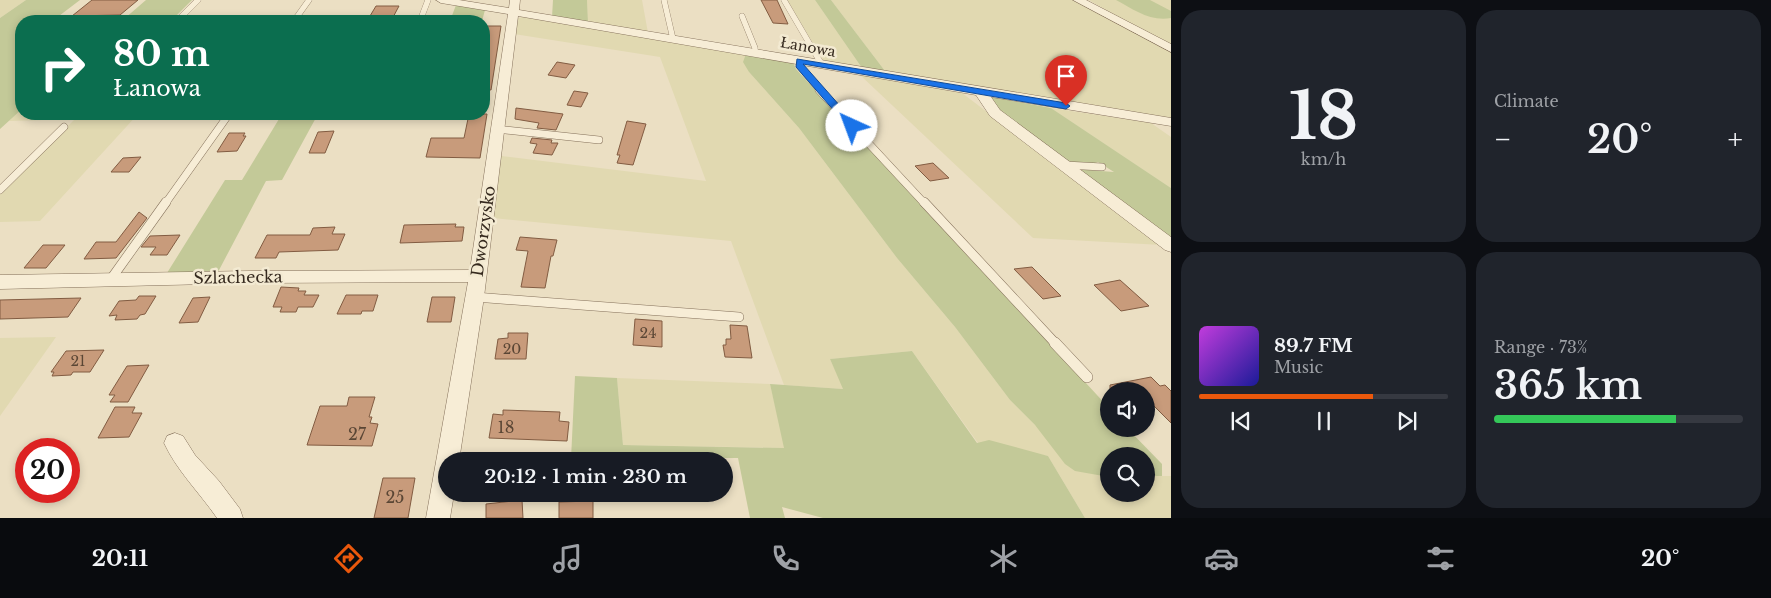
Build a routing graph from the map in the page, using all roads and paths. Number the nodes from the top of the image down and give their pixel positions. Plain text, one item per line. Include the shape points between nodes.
1 (198, 0) edge
2 (309, 0) edge
3 (428, 0) edge
4 (441, 0) edge
5 (664, 0) edge
6 (784, 0) edge
7 (1078, 0) edge
8 (514, 6) edge
9 (183, 15) edge
10 (298, 15) edge
11 (422, 15) edge
12 (742, 16) dead end
13 (673, 39) junction
14 (1171, 49) edge
15 (755, 53) junction
16 (800, 61) junction
17 (822, 65) junction
18 (981, 92) junction
19 (225, 120) edge
20 (1171, 122) edge
21 (64, 127) dead end
22 (496, 129) junction
23 (599, 140) dead end
24 (1064, 165) junction
25 (1102, 167) dead end
26 (0, 190) edge
27 (1171, 246) edge
28 (476, 276) junction
29 (111, 279) junction
30 (0, 282) edge
31 (475, 297) junction
32 (739, 317) dead end
33 (1087, 377) dead end
34 (175, 443) dead end
35 (449, 452) edge
36 (440, 502) edge
37 (231, 518) edge
38 (438, 518) edge

1 - 9 lane
2 - 10 lane
3 - 11 lane
4 - 8 street, Łanowa
5 - 13 lane
6 - 17 lane
7 - 14 street
8 - 13 street, Łanowa
8 - 22 street, Dworzysko
12 - 15 lane
13 - 15 street, Łanowa
15 - 16 street, Łanowa
16 - 17 street, Łanowa
16 - 33 lane via 799,66 826,98
17 - 18 street, Łanowa
18 - 20 street, Łanowa
18 - 24 street via 995,113
19 - 29 lane
21 - 26 lane
22 - 23 lane
22 - 28 street, Dworzysko
24 - 25 lane
24 - 27 street
28 - 29 street, Szlachecka
28 - 31 street, Dworzysko
29 - 30 street, Szlachecka
31 - 32 lane
31 - 35 street, Dworzysko
34 - 37 street
36 - 38 street

